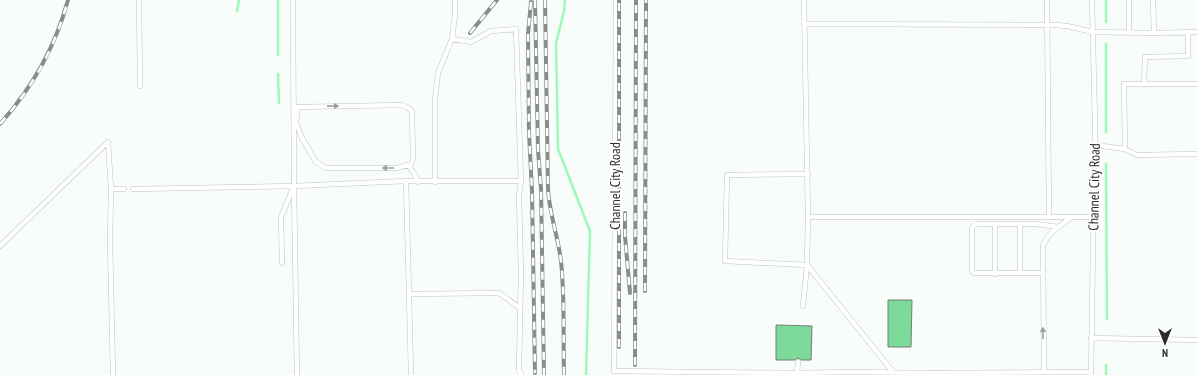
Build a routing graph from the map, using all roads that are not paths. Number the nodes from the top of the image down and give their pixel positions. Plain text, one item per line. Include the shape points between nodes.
1 (139, 0) edge
2 (293, 0) edge
3 (455, 0) edge
4 (616, 0) edge
5 (804, 0) edge
6 (1047, 0) edge
7 (1092, 0) edge
8 (1129, 0) edge
9 (1153, 0) edge
10 (805, 24) junction
11 (1046, 25) junction
12 (1093, 32) junction
13 (1188, 32) junction
14 (1197, 32) edge
15 (1129, 33) junction
16 (1154, 33) junction
17 (452, 40) junction
18 (1144, 84) junction
19 (1197, 84) edge
20 (140, 86) dead end
21 (296, 107) junction
22 (1095, 145) junction
23 (1125, 149) junction
24 (1197, 154) edge
25 (408, 165) junction
26 (808, 174) junction
27 (521, 181) junction
28 (406, 182) junction
29 (418, 182) junction
30 (435, 182) junction
31 (294, 186) junction
32 (111, 189) junction
33 (124, 189) dead end
34 (133, 189) dead end
35 (808, 217) junction
36 (1049, 217) junction
37 (1073, 217) junction
38 (1093, 217) junction
39 (995, 224) junction
40 (1020, 224) junction
41 (1058, 227) junction
42 (0, 246) edge
43 (282, 263) dead end
44 (807, 265) junction
45 (1020, 273) junction
46 (1043, 273) junction
47 (995, 274) junction
48 (409, 294) junction
49 (803, 306) dead end
50 (520, 308) junction
51 (1091, 338) junction
52 (1197, 340) edge
53 (798, 362) dead end
54 (893, 372) junction
55 (1044, 372) junction
56 (1091, 373) edge
57 (797, 374) edge
58 (113, 375) edge
59 (297, 375) edge
60 (411, 375) edge
61 (521, 375) edge

1 - 20 lane
2 - 21 lane
3 - 17 lane
4 - 57 lane, Channel City Road via 614,371
5 - 10 lane
6 - 11 lane
7 - 12 lane, Channel City Road
8 - 15 lane
9 - 16 lane
10 - 11 lane
10 - 26 lane
11 - 12 lane via 1067,26
11 - 36 lane
12 - 15 lane
12 - 22 lane, Channel City Road
13 - 14 lane
13 - 16 lane
13 - 18 lane via 1188,56 1145,57
15 - 16 lane
17 - 27 lane via 471,42 491,31 516,29
17 - 30 lane via 438,73 435,99
18 - 19 lane
18 - 23 lane via 1124,84
25 -> 21 lane via 397,168 326,168 316,162 302,138 296,123
21 -> 25 lane via 407,107 412,111 413,159
21 - 31 lane
22 - 23 lane
22 - 38 lane, Channel City Road
23 - 24 lane via 1137,155
25 - 29 lane
26 - 35 lane
26 - 44 lane via 727,175 725,261
27 - 30 lane
27 - 50 lane
28 - 29 lane
28 - 31 lane
28 - 48 lane
29 - 30 lane
31 - 34 lane
31 - 43 lane via 281,217
31 - 59 lane
32 - 33 lane
32 - 42 lane via 108,142
32 - 58 lane
35 - 36 lane
35 - 44 lane
36 - 37 lane
37 - 38 lane
37 - 41 lane
38 - 51 lane, Channel City Road
39 - 40 lane
39 - 47 lane
39 - 47 lane via 976,224 972,229 972,271 976,274
40 - 41 lane
40 - 45 lane
41 - 46 lane via 1048,235 1043,246
44 - 49 lane
44 - 54 lane
45 - 46 lane
45 - 47 lane
55 -> 46 lane
48 - 50 lane via 499,293
48 - 60 lane
50 - 61 lane
51 - 52 lane
51 - 56 lane, Channel City Road
53 - 57 lane
54 - 55 lane
54 - 57 lane
55 - 56 lane

